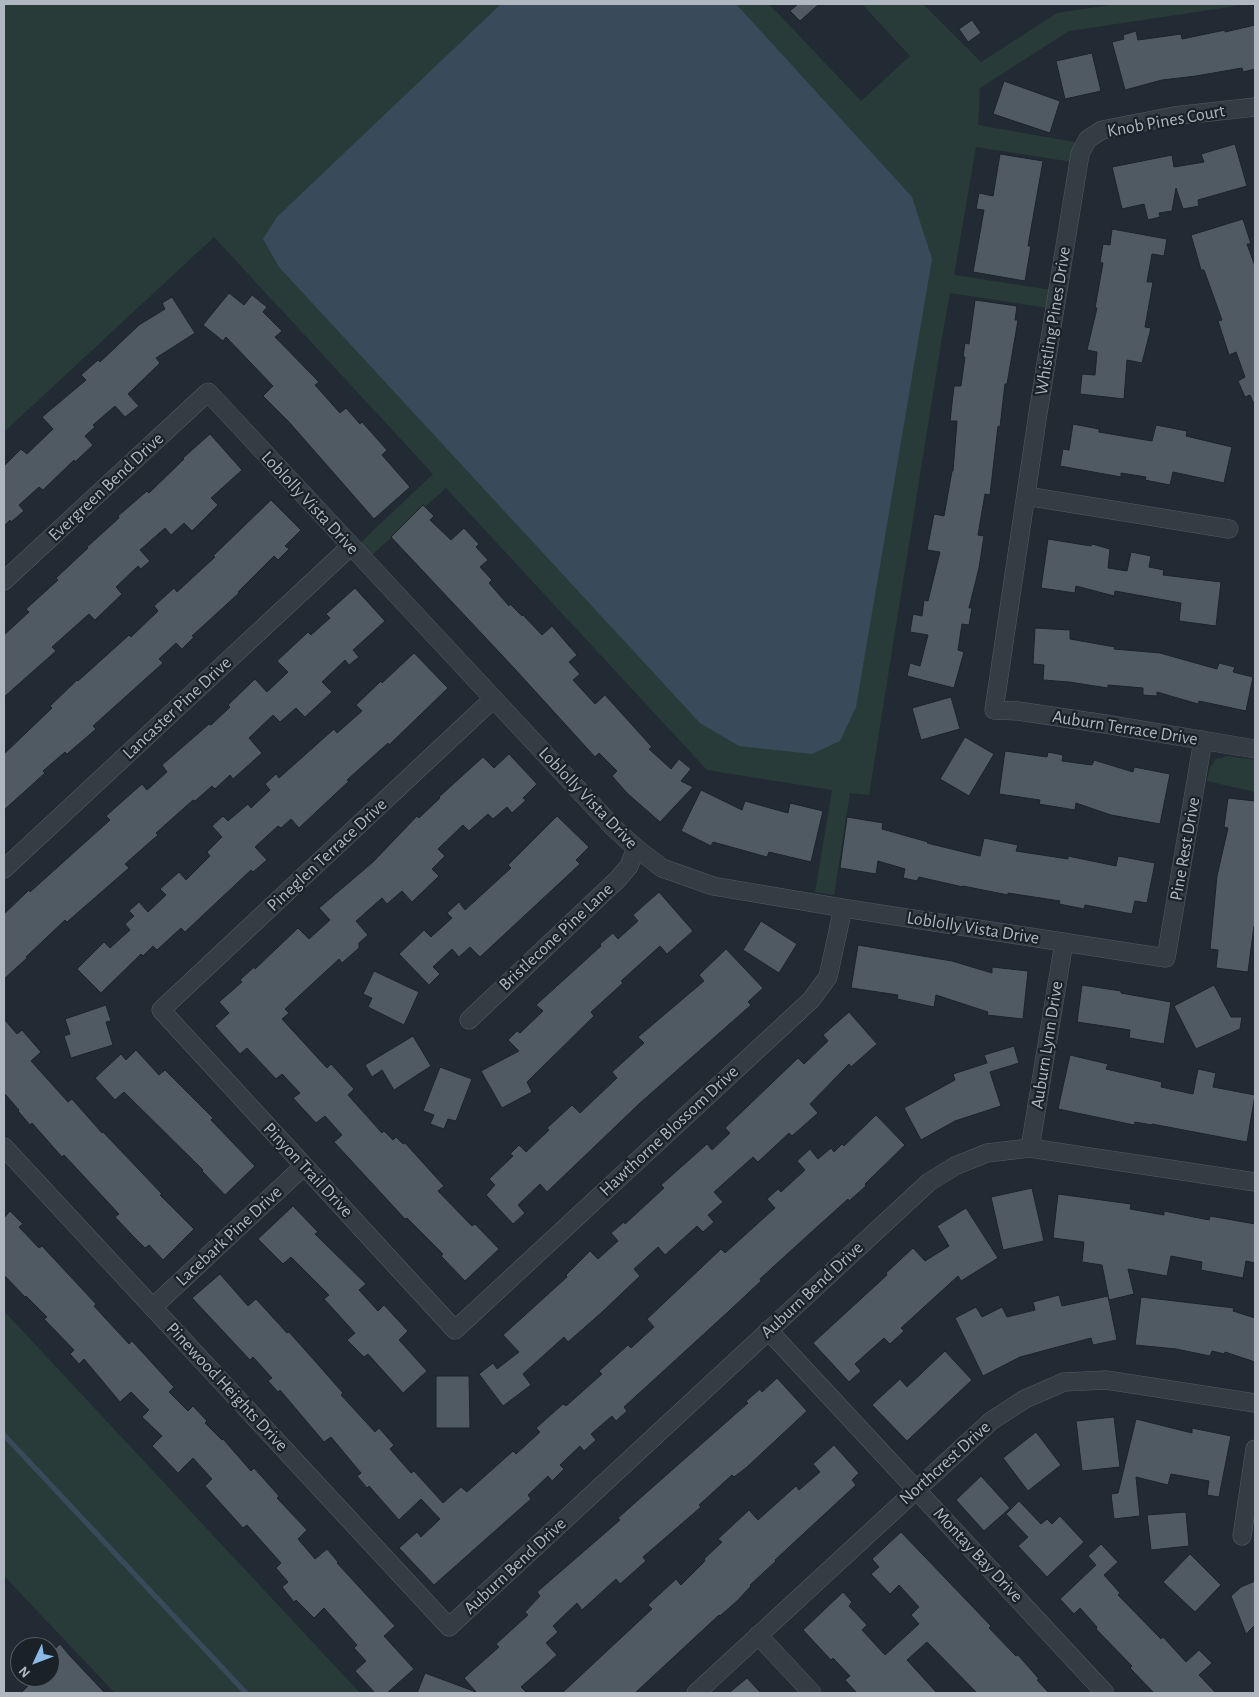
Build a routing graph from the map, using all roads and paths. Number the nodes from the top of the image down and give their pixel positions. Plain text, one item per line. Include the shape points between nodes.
1 (1255, 107) edge
2 (1082, 148) joint
3 (208, 392) joint
4 (1026, 496) junction
5 (1228, 529) dead end
6 (351, 546) junction
7 (4, 581) edge
8 (493, 699) junction
9 (994, 710) joint
10 (1203, 740) junction
11 (1255, 749) edge
12 (636, 848) junction
13 (4, 869) edge
14 (842, 908) junction
15 (1064, 942) junction
16 (1166, 958) joint
17 (161, 1010) joint
18 (469, 1020) dead end
19 (4, 1147) edge
20 (1030, 1148) junction
21 (304, 1166) junction
22 (1255, 1182) edge
23 (153, 1307) junction
24 (455, 1330) joint
25 (768, 1330) junction
26 (1255, 1403) edge
27 (1255, 1449) edge
28 (916, 1488) junction
29 (1242, 1536) dead end
30 (450, 1627) joint
31 (758, 1635) junction
32 (696, 1693) edge
33 (812, 1693) edge
34 (1105, 1693) edge

1 - 2 street, Knob Pines Court via 1174,116 1102,130 1088,139
2 - 4 street, Whistling Pines Drive
3 - 6 street, Loblolly Vista Drive
3 - 7 street, Evergreen Bend Drive
4 - 5 street
4 - 9 street, Whistling Pines Drive
6 - 8 street, Loblolly Vista Drive
6 - 13 street, Lancaster Pine Drive
8 - 12 street, Loblolly Vista Drive
8 - 17 street, Pineglen Terrace Drive
9 - 10 street, Auburn Terrace Drive
10 - 11 street, Auburn Terrace Drive
10 - 16 street, Pine Rest Drive
12 - 14 street, Loblolly Vista Drive via 662,868 713,886
12 - 18 street, Bristlecone Pine Lane via 629,866 618,879
14 - 15 street, Loblolly Vista Drive
14 - 24 street, Hawthorne Blossom Drive via 828,977 811,1000
15 - 16 street, Loblolly Vista Drive
15 - 20 street, Auburn Lynn Drive
17 - 21 street, Pinyon Trail Drive
19 - 23 street, Pinewood Heights Drive
20 - 22 street, Auburn Bend Drive
20 - 25 street, Auburn Bend Drive via 987,1153 955,1166 929,1182
21 - 23 street, Lacebark Pine Drive
21 - 24 street, Pinyon Trail Drive
23 - 30 street, Pinewood Heights Drive
25 - 28 street, Montay Bay Drive
25 - 30 street, Auburn Bend Drive
26 - 28 street, Northcrest Drive via 1106,1380 1064,1382 1025,1399 991,1421
27 - 29 street
28 - 31 street, Northcrest Drive
28 - 34 street, Montay Bay Drive
31 - 32 street, Northcrest Drive
31 - 33 street

